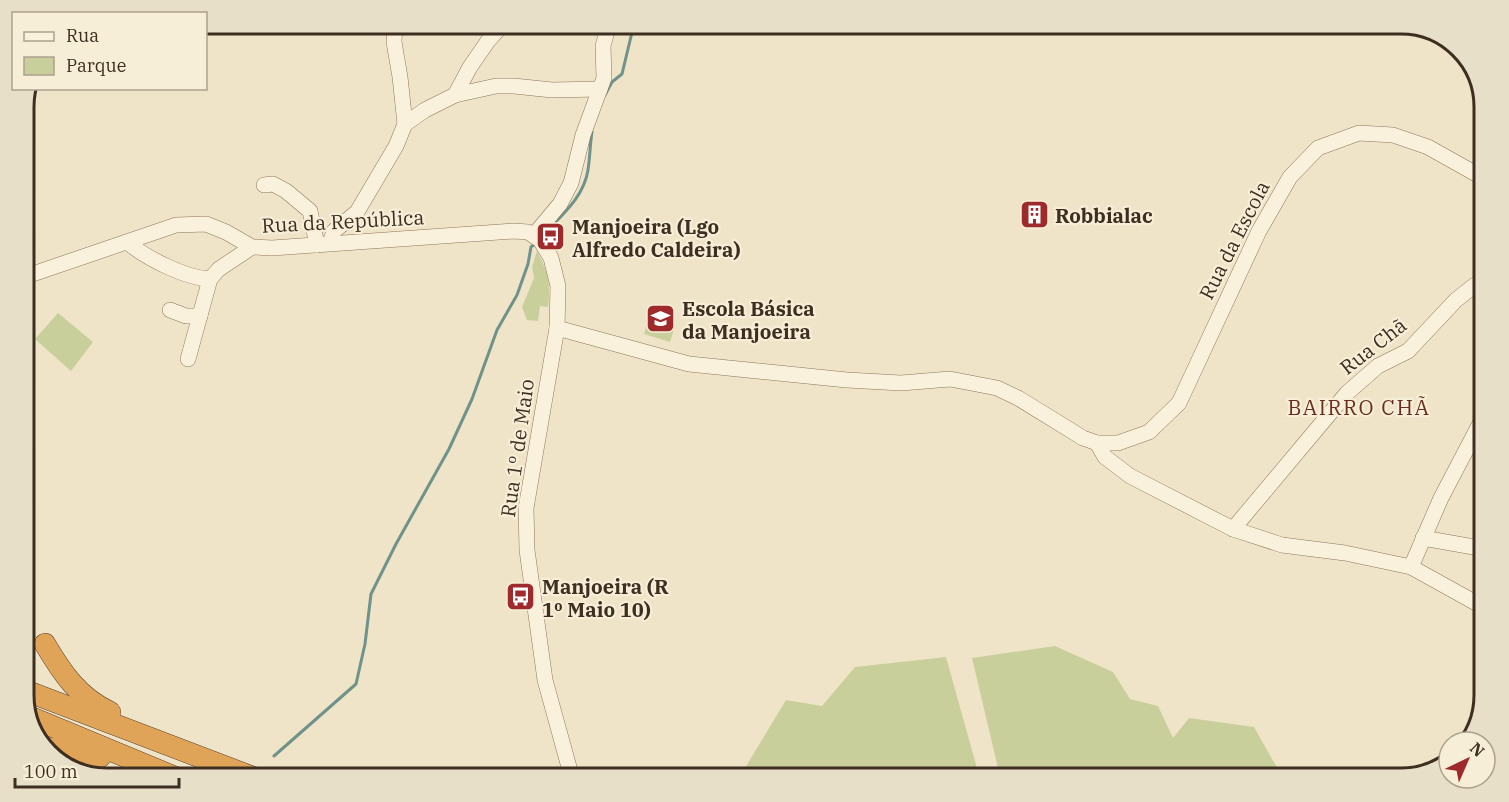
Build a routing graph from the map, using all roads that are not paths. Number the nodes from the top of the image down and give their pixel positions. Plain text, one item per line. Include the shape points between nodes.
1 (394, 34) edge
2 (494, 34) edge
3 (606, 34) edge
4 (600, 89) junction
5 (455, 96) junction
6 (405, 124) junction
7 (1474, 174) edge
8 (264, 185) dead end
9 (534, 235) junction
10 (127, 242) junction
11 (324, 244) junction
12 (252, 247) junction
13 (35, 274) edge
14 (210, 279) junction
15 (1474, 286) edge
16 (170, 309) dead end
17 (200, 316) junction
18 (557, 328) junction
19 (188, 360) dead end
20 (1474, 435) edge
21 (1097, 442) junction
22 (1470, 442) junction
23 (1474, 444) edge
24 (1233, 529) junction
25 (1423, 538) junction
26 (1474, 547) edge
27 (1411, 567) junction
28 (1474, 602) edge
29 (45, 644) dead end
30 (35, 694) edge
31 (39, 721) edge
32 (58, 748) edge
33 (199, 756) junction
34 (129, 768) edge
35 (153, 768) edge
36 (230, 768) edge
37 (569, 768) edge

1 - 6 street
2 - 5 street
3 - 4 street
4 - 5 street via 505,86
4 - 9 street via 571,183 560,204
5 - 6 street
6 - 11 street via 357,212 333,231
7 - 21 street, Rua da Escola via 1428,147 1393,135 1359,133 1318,148 1290,177 1259,231 1179,403 1149,432 1118,443
8 - 11 street via 273,184 286,191 309,211
9 - 11 street, Rua da República via 514,231
9 - 18 street, Rua 1º de Maio via 546,248 556,272
10 - 12 street, Rua da República via 176,225 206,224
10 - 13 street, Rua da República
10 - 14 street via 186,275
11 - 12 street, Rua da República
12 - 14 street
14 - 17 street
15 - 24 street, Rua Chã via 1408,351 1378,366 1347,393
16 - 17 street via 186,316
17 - 19 street
18 - 21 street via 689,364 847,380 901,383 950,379 998,388 1083,438
18 - 37 street, Rua 1º de Maio via 526,508 526,550 545,680
20 - 22 street
21 - 24 street via 1105,457 1130,476
22 - 23 street
22 - 25 street
24 - 27 street via 1282,545
25 - 26 street
25 - 27 street
27 - 28 street
29 - 33 highway via 72,686 95,705
30 - 33 highway
31 - 35 highway
32 - 34 highway
33 - 36 highway

